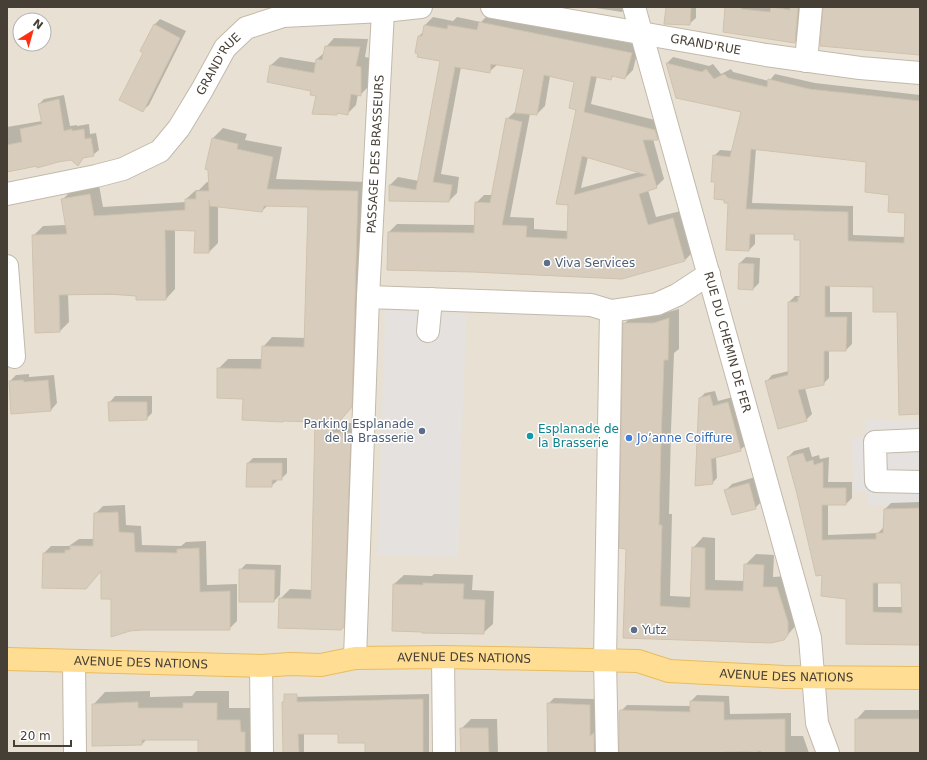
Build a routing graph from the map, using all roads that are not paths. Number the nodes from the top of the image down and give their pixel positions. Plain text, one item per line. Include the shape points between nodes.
1 (421, 7) edge
2 (492, 7) edge
3 (634, 7) edge
4 (811, 7) edge
5 (383, 10) junction
6 (641, 34) junction
7 (806, 61) junction
8 (920, 73) edge
9 (7, 194) edge
10 (7, 266) edge
11 (709, 274) junction
12 (368, 297) junction
13 (431, 299) junction
14 (610, 311) junction
15 (428, 331) dead end
16 (14, 357) dead end
17 (920, 440) edge
18 (920, 482) edge
19 (443, 657) junction
20 (355, 658) junction
21 (7, 659) edge
22 (74, 661) junction
23 (605, 661) junction
24 (261, 666) junction
25 (814, 678) junction
26 (920, 678) edge
27 (75, 753) edge
28 (262, 753) edge
29 (444, 753) edge
30 (607, 753) edge
31 (828, 753) edge

1 - 5 street, GRAND'RUE
2 - 6 street, GRAND'RUE
3 - 6 street, RUE DU CHEMIN DE FER
4 - 7 street
5 - 9 street, GRAND'RUE via 283,16 246,28 225,48 179,128 160,151 123,169
5 - 12 street, PASSAGE DES BRASSEURS
6 - 7 street, GRAND'RUE
6 - 11 street, RUE DU CHEMIN DE FER
7 - 8 street, GRAND'RUE
10 - 16 street
11 - 14 street via 677,295 657,304
11 - 25 street, RUE DU CHEMIN DE FER via 810,638
12 - 13 street
12 - 20 street
13 - 14 street via 591,305
13 - 15 street
14 - 23 street
17 - 18 street via 875,442 876,481
19 - 20 main road, AVENUE DES NATIONS
19 - 23 main road, AVENUE DES NATIONS
19 - 29 street
20 - 24 main road, AVENUE DES NATIONS via 321,665
21 - 22 main road, AVENUE DES NATIONS
22 - 24 main road, AVENUE DES NATIONS
22 - 27 street
23 - 25 main road, AVENUE DES NATIONS via 638,662 669,671
23 - 30 street
24 - 28 street
25 - 26 main road, AVENUE DES NATIONS
25 - 31 street, RUE DU CHEMIN DE FER via 817,724

